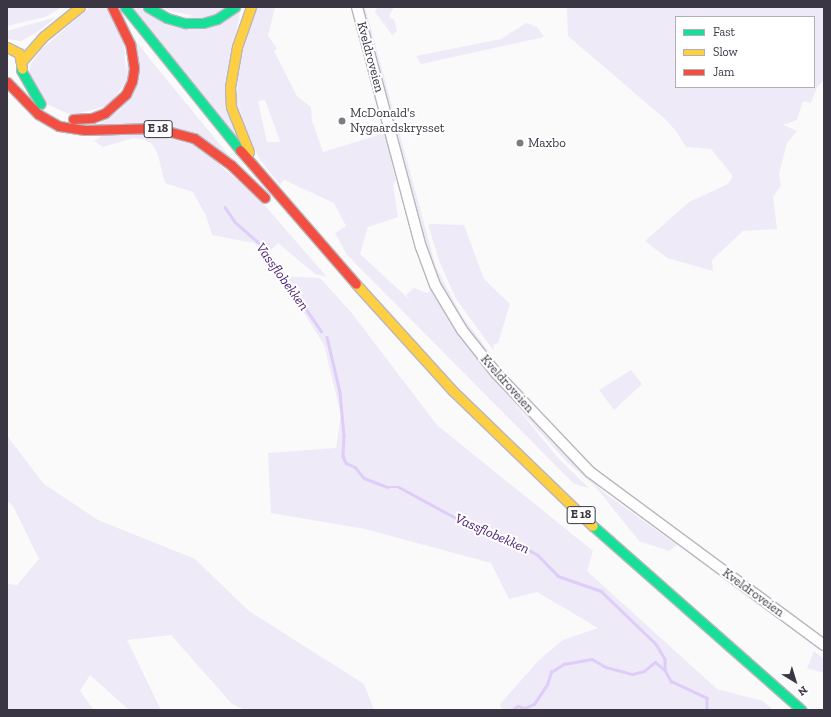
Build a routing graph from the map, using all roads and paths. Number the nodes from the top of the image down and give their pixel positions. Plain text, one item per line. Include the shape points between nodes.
1 (80, 7) edge
2 (112, 7) edge
3 (118, 7) edge
4 (125, 7) edge
5 (148, 7) edge
6 (234, 7) edge
7 (251, 7) edge
8 (357, 7) edge
9 (44, 36) junction
10 (9, 48) edge
11 (22, 60) junction
12 (21, 70) junction
13 (7, 81) edge
14 (282, 202) junction
15 (271, 204) dead end
16 (282, 214) dead end
17 (293, 224) junction
18 (824, 645) edge
19 (794, 710) edge
20 (802, 710) edge

1 - 9 main road
2 - 12 main road via 130,44 134,68 126,94 105,113 76,120 51,112 34,96
3 - 17 main road, E 18 via 183,92
4 - 14 main road, E 18
5 - 6 main road via 167,18 203,23 217,19
7 - 14 main road, E 18 via 231,68 231,107 247,147
8 - 18 street, Kveldroveien via 421,247 442,298 462,330 501,378 590,472
9 - 10 main road
9 - 11 main road
10 - 11 main road
11 - 12 main road
12 - 13 main road via 15,78
13 - 15 main road, E 18 via 38,114 59,126 85,130 156,128 194,138 231,165
14 - 20 main road, E 18 via 410,346 498,438 645,574
16 - 17 main road, E 18
17 - 19 main road, E 18 via 404,349 539,484 647,583

